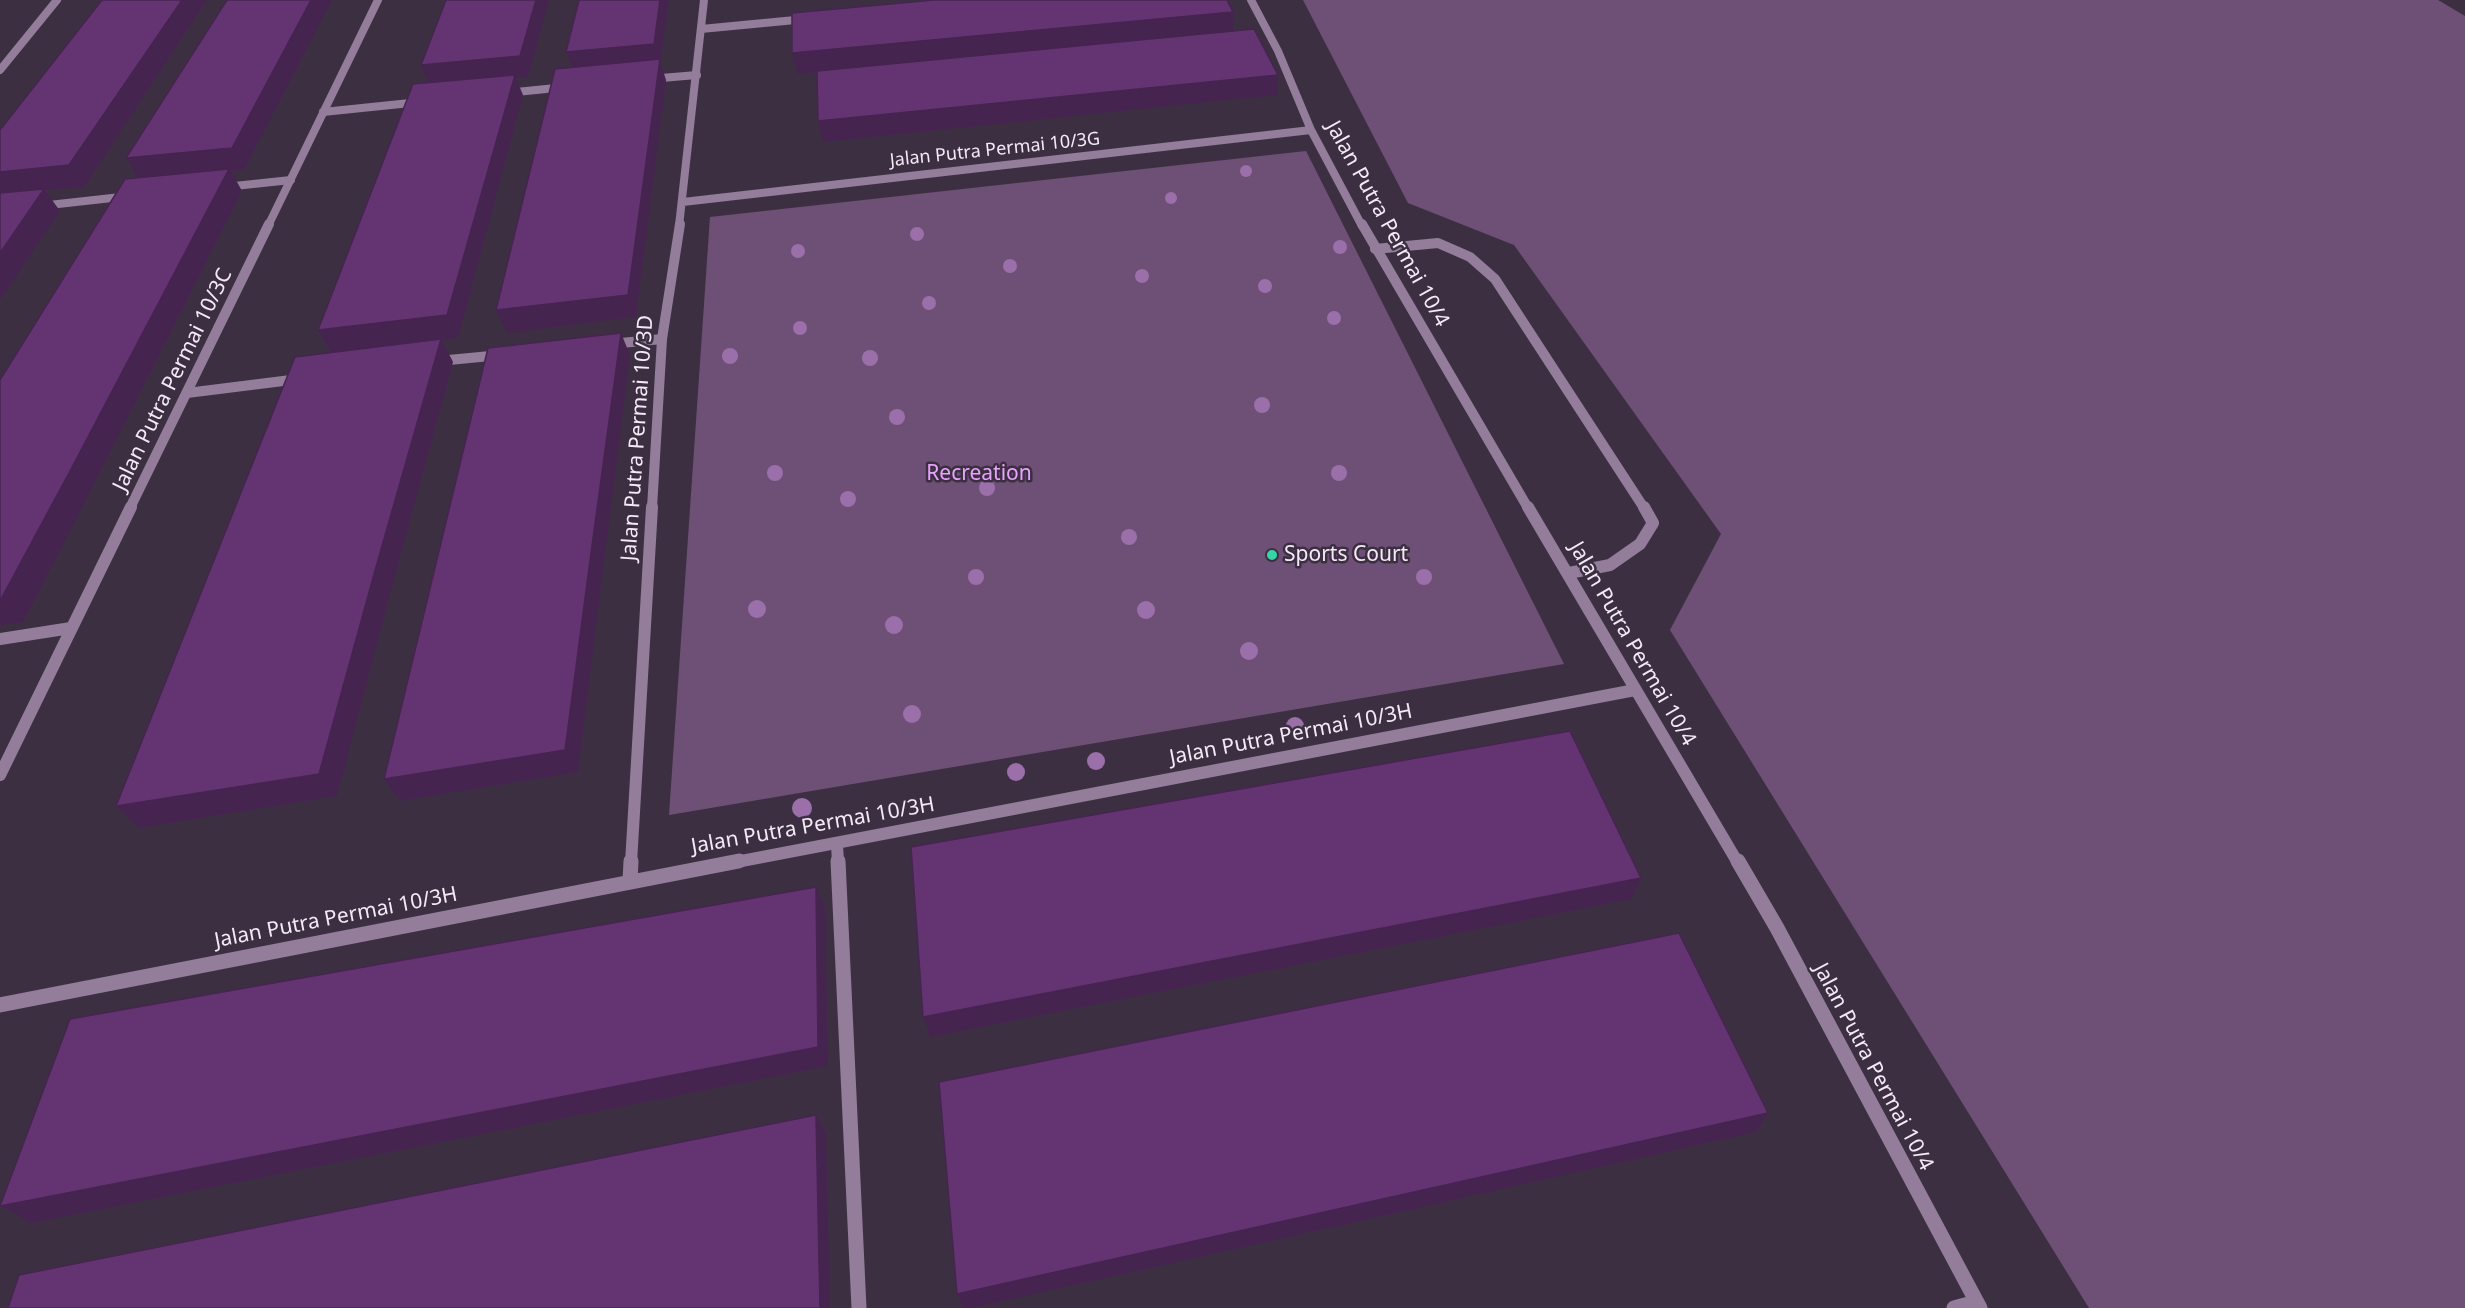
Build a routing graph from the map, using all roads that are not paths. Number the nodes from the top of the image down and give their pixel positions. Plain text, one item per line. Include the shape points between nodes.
1 (57, 0) edge
2 (378, 0) edge
3 (704, 0) edge
4 (1251, 0) edge
5 (820, 17) edge
6 (701, 29) junction
7 (0, 70) edge
8 (697, 75) junction
9 (638, 81) edge
10 (578, 86) edge
11 (496, 94) edge
12 (427, 101) edge
13 (323, 112) junction
14 (1311, 130) junction
15 (291, 180) junction
16 (210, 188) edge
17 (140, 195) edge
18 (683, 202) junction
19 (35, 206) edge
20 (1375, 249) junction
21 (662, 339) junction
22 (603, 345) edge
23 (508, 354) edge
24 (425, 363) edge
25 (306, 378) edge
26 (187, 393) junction
27 (1569, 573) junction
28 (71, 628) junction
29 (0, 639) edge
30 (1635, 690) junction
31 (0, 775) edge
32 (837, 844) junction
33 (630, 881) junction
34 (0, 1005) edge
35 (1978, 1305) edge
36 (859, 1308) edge
37 (1954, 1308) edge

1 - 7 street
2 - 13 street, Jalan Putra Permai 10/3C
3 - 6 street, Jalan Putra Permai 10/3D
4 - 14 street, Jalan Putra Permai 10/4 via 1278,51
5 - 6 street
6 - 8 street, Jalan Putra Permai 10/3D
8 - 9 street
8 - 18 street, Jalan Putra Permai 10/3D
10 - 11 street
12 - 13 street
13 - 15 street, Jalan Putra Permai 10/3C
14 - 18 street, Jalan Putra Permai 10/3G
14 - 20 street, Jalan Putra Permai 10/4
15 - 16 street
15 - 26 street, Jalan Putra Permai 10/3C
17 - 19 street
18 - 21 street, Jalan Putra Permai 10/3D
20 - 27 street, Jalan Putra Permai 10/4
20 - 27 street via 1437,243 1470,257 1495,279 1634,490 1653,523 1640,544 1610,565
21 - 22 street
21 - 33 street, Jalan Putra Permai 10/3D
23 - 24 street
25 - 26 street
26 - 28 street, Jalan Putra Permai 10/3C
27 - 30 street, Jalan Putra Permai 10/4
28 - 29 street
28 - 31 street, Jalan Putra Permai 10/3C
30 - 32 street, Jalan Putra Permai 10/3H
30 - 35 street, Jalan Putra Permai 10/4 via 1777,928
32 - 33 street, Jalan Putra Permai 10/3H
32 - 36 street
33 - 34 street, Jalan Putra Permai 10/3H
35 - 37 street

